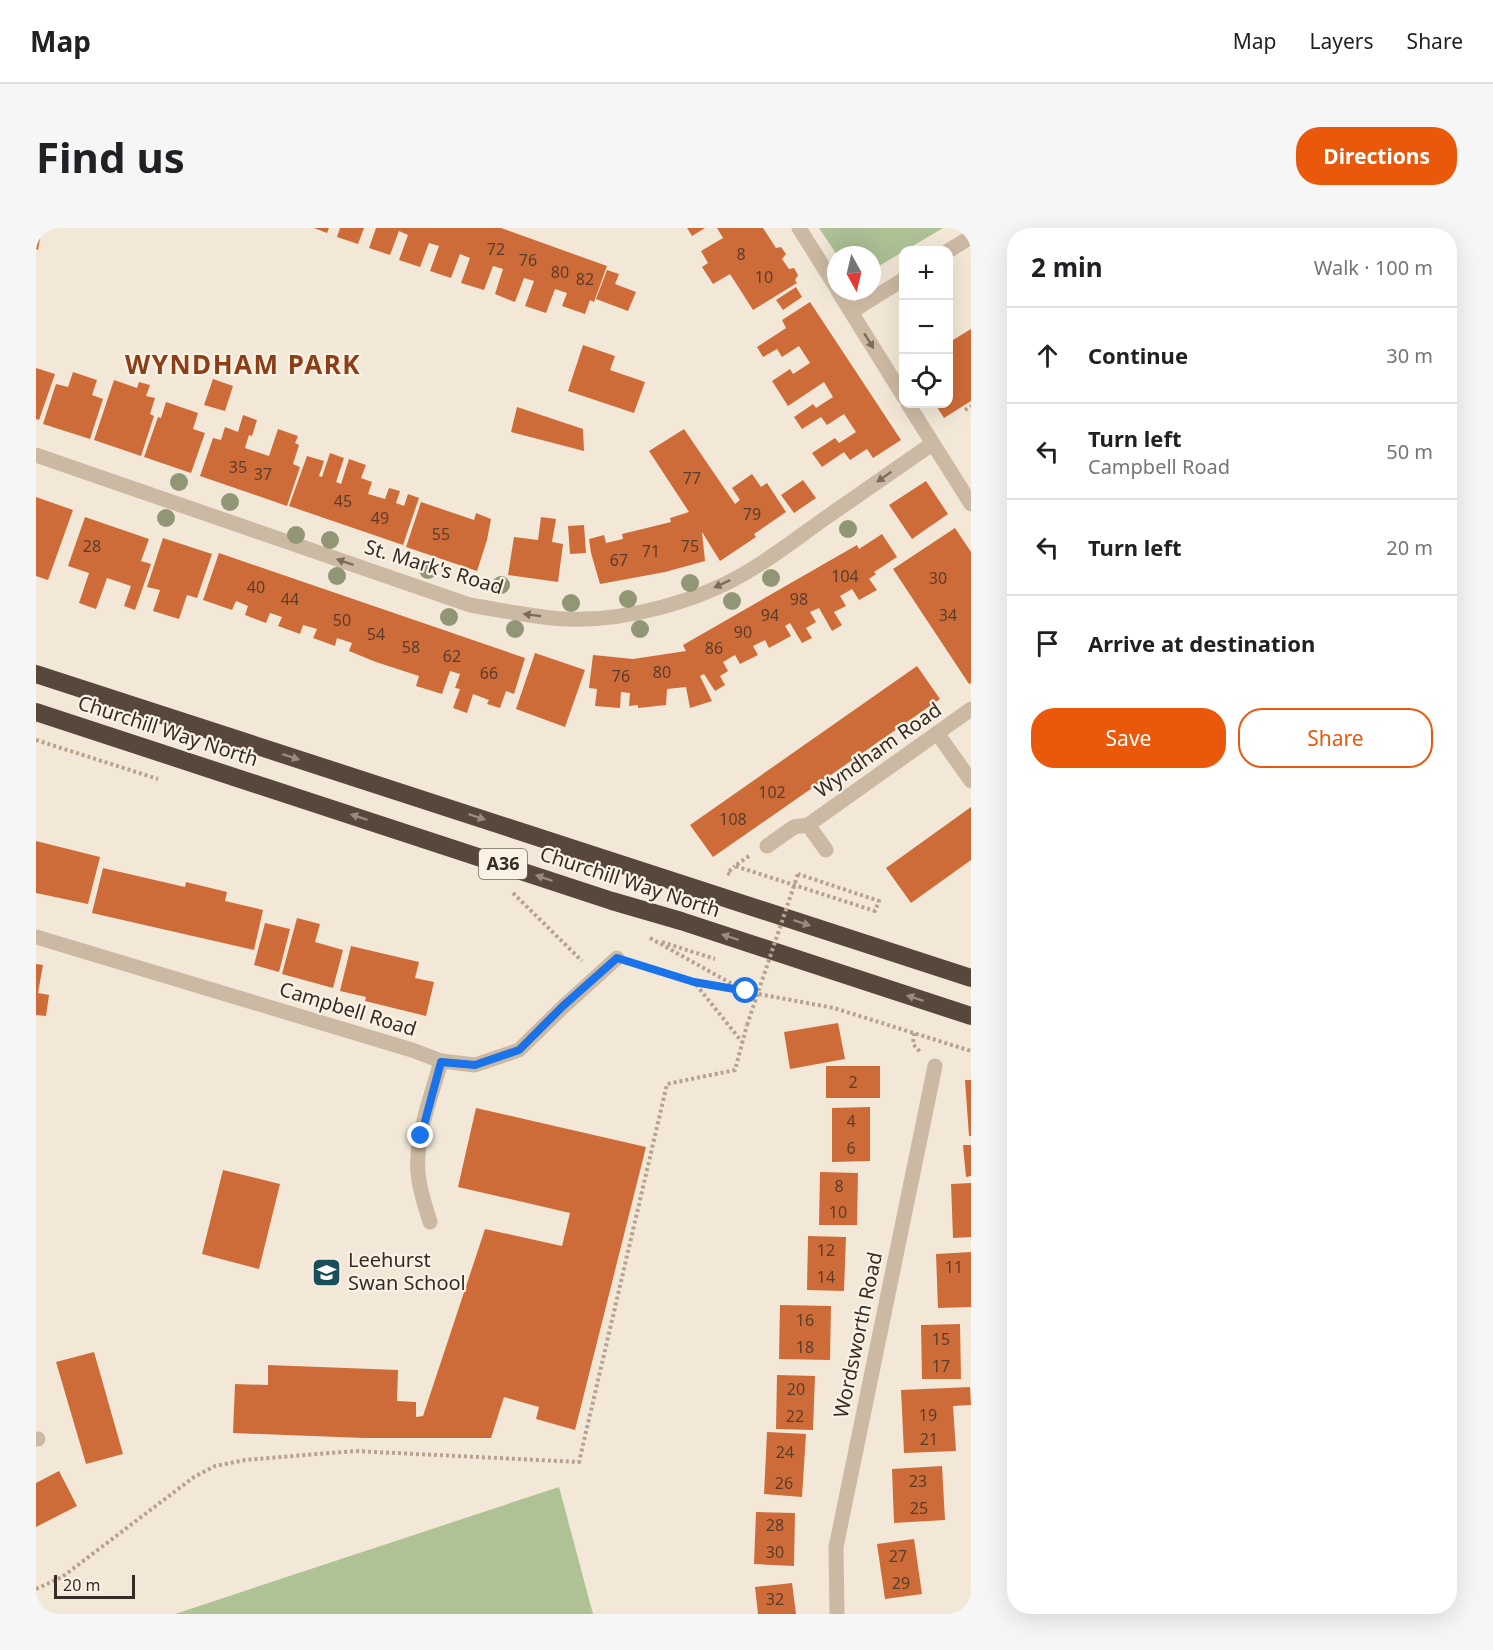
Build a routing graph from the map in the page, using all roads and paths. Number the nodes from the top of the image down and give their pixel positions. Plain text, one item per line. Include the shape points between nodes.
1 (799, 228) edge
2 (971, 237) edge
3 (953, 248) edge
4 (827, 273) edge
5 (899, 282) edge
6 (844, 300) edge
7 (851, 312) junction
8 (899, 390) edge
9 (971, 406) edge
10 (910, 408) edge
11 (965, 410) dead end
12 (932, 444) junction
13 (36, 455) edge
14 (971, 504) edge
15 (36, 674) edge
16 (971, 709) edge
17 (36, 712) edge
18 (938, 733) junction
19 (971, 781) edge
20 (808, 825) junction
21 (767, 846) joint
22 (826, 850) dead end
23 (512, 893) dead end
24 (36, 937) edge
25 (650, 938) dead end
26 (617, 958) joint
27 (597, 976) junction
28 (971, 978) edge
29 (694, 982) junction
30 (746, 991) junction
31 (971, 1016) edge
32 (742, 1043) junction
33 (971, 1051) edge
34 (441, 1062) junction
35 (935, 1066) dead end
36 (430, 1222) dead end
37 (36, 1589) edge
38 (837, 1614) edge

1 - 4 street
2 - 3 street
5 - 7 street
6 - 7 street
7 -> 8 street
9 - 11 path
10 - 12 street
12 -> 13 street, St. Mark's Road via 751,570 714,588 648,611 566,619 470,604
12 - 14 street
15 -> 28 highway, Churchill Way North / A36
16 - 18 street, Wyndham Road
31 -> 17 highway, Churchill Way North / A36
18 - 19 street
18 - 20 street, Wyndham Road
20 - 21 street, Wyndham Road via 794,827
20 - 22 street, Wyndham Road
21 - 32 path, bridge via 735,866 875,911 879,900 798,874 747,1025
23 - 27 path
24 - 34 street, Campbell Road
25 - 30 path
26 - 27 street, Campbell Road
26 - 29 path
27 - 34 street, Campbell Road via 519,1050 475,1065
29 - 30 path
29 - 32 path
30 - 33 path via 834,1008
32 - 37 path via 735,1070 667,1084 579,1462 355,1451 215,1466 194,1477 62,1577
34 - 36 street via 421,1136 417,1170
35 - 38 street, Wordsworth Road via 836,1547

